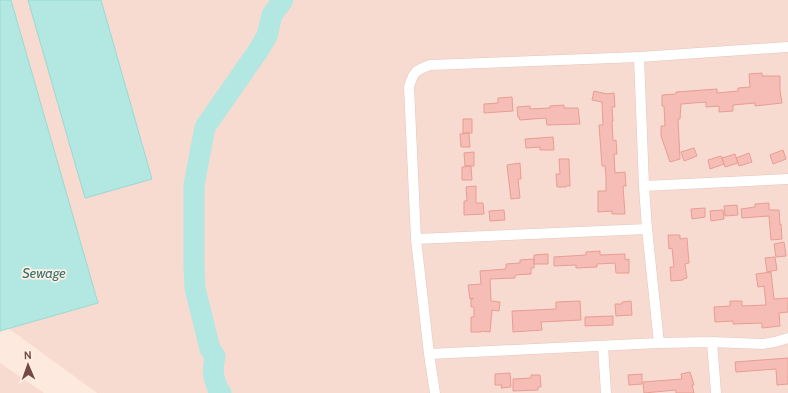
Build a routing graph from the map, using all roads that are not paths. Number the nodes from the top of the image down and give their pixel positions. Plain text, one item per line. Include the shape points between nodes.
1 (788, 47) edge
2 (639, 57) junction
3 (788, 179) edge
4 (644, 186) junction
5 (647, 229) junction
6 (416, 239) junction
7 (788, 338) edge
8 (712, 342) junction
9 (659, 343) junction
10 (603, 346) junction
11 (429, 354) junction
12 (435, 393) edge
13 (606, 393) edge
14 (716, 393) edge

1 - 2 street
2 - 4 street
2 - 6 street via 430,66 419,69 412,77 409,87
3 - 4 street
4 - 5 street
5 - 6 street
5 - 9 street
6 - 11 street
7 - 8 street via 762,344
8 - 9 street
8 - 14 street
9 - 10 street
10 - 11 street
10 - 13 street
11 - 12 street

